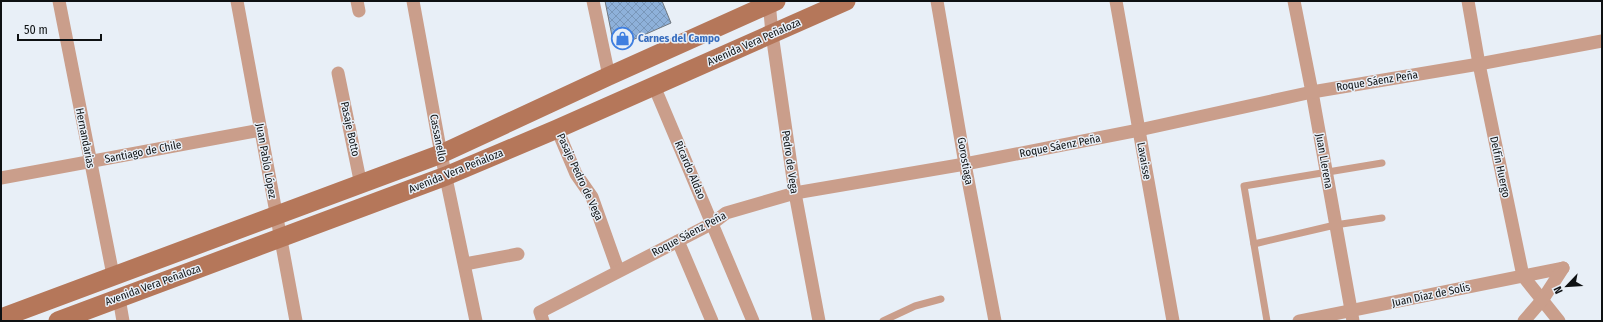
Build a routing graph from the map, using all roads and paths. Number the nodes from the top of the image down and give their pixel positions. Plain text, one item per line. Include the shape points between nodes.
1 (59, 1) edge
2 (237, 1) edge
3 (413, 1) edge
4 (593, 1) edge
5 (846, 1) edge
6 (937, 1) edge
7 (1116, 1) edge
8 (1294, 1) edge
9 (1468, 1) edge
10 (772, 2) edge
11 (772, 34) junction
12 (1602, 41) edge
13 (1479, 64) junction
14 (338, 73) dead end
15 (609, 76) junction
16 (654, 86) junction
17 (1312, 92) junction
18 (261, 130) junction
19 (557, 130) junction
20 (1139, 130) junction
21 (441, 154) junction
22 (90, 162) junction
23 (1382, 163) dead end
24 (965, 164) junction
25 (1326, 172) junction
26 (446, 176) junction
27 (1, 178) edge
28 (361, 185) junction
29 (794, 193) junction
30 (276, 216) junction
31 (1382, 218) dead end
32 (713, 223) junction
33 (1335, 225) junction
34 (280, 238) junction
35 (678, 242) junction
36 (1254, 244) junction
37 (518, 254) dead end
38 (465, 264) junction
39 (618, 270) junction
40 (113, 275) junction
41 (1523, 276) junction
42 (119, 298) junction
43 (941, 299) dead end
44 (1542, 299) junction
45 (541, 316) edge
46 (1352, 316) edge
47 (1, 318) edge
48 (58, 321) edge
49 (123, 321) edge
50 (296, 321) edge
51 (476, 321) edge
52 (712, 321) edge
53 (753, 321) edge
54 (819, 321) edge
55 (883, 321) edge
56 (995, 321) edge
57 (1173, 321) edge
58 (1267, 321) edge
59 (1299, 321) edge
60 (1524, 321) edge
61 (1559, 321) edge

1 - 22 street, Hernandarias
2 - 18 street, Juan Pablo López
3 - 21 street, Cassanello
4 - 15 street
5 - 11 main road, Avenida Vera Peñaloza
6 - 24 street, Gorostiaga
7 - 20 street, Lavaisse
8 - 17 street, Juan Llerena
9 - 13 street, Delfín Huergo
10 - 11 street, Pedro de Vega
10 - 15 main road, Avenida Vera Peñaloza
11 - 16 main road, Avenida Vera Peñaloza
11 - 29 street, Pedro de Vega
12 - 13 street, Roque Sáenz Peña
13 - 17 street, Roque Sáenz Peña
13 - 41 street, Delfín Huergo
14 - 28 street, Pasaje Botto
15 - 21 main road, Avenida Vera Peñaloza
16 - 19 main road, Avenida Vera Peñaloza
16 - 32 street, Ricardo Aldao
17 - 20 street, Roque Sáenz Peña
17 - 25 street, Juan Llerena
18 - 22 street, Santiago de Chile
18 - 30 street, Juan Pablo López
19 - 26 main road, Avenida Vera Peñaloza
19 - 39 street, Pasaje Pedro de Vega via 576,174 594,204
20 - 24 street, Roque Sáenz Peña
20 - 57 street, Lavaisse
21 - 26 street, Cassanello
21 - 28 main road, Avenida Vera Peñaloza
22 - 27 street, Santiago de Chile
22 - 40 street, Hernandarias
23 - 25 lane
24 - 29 street, Roque Sáenz Peña
24 - 56 street, Gorostiaga
25 - 33 street, Juan Llerena
25 - 36 lane via 1244,186
26 - 34 main road, Avenida Vera Peñaloza
26 - 38 street, Cassanello
28 - 30 main road, Avenida Vera Peñaloza
29 - 32 street, Roque Sáenz Peña via 726,213
29 - 54 street, Pedro de Vega
30 - 34 street, Juan Pablo López
30 - 40 main road, Avenida Vera Peñaloza
31 - 33 lane
32 - 35 street, Roque Sáenz Peña
32 - 53 street, Ricardo Aldao
33 - 36 lane
33 - 46 street, Juan Llerena
34 - 42 main road, Avenida Vera Peñaloza
34 - 50 street, Juan Pablo López
35 - 39 street, Roque Sáenz Peña
35 - 52 street
36 - 58 lane
37 - 38 street
38 - 51 street, Cassanello
39 - 45 street, Roque Sáenz Peña
40 - 47 main road, Avenida Vera Peñaloza
41 - 44 street, Delfín Huergo
41 - 44 street, Juan Díaz de Solís via 1563,268
41 - 46 street, Juan Díaz de Solís
42 - 48 main road, Avenida Vera Peñaloza
42 - 49 street
43 - 55 lane via 915,306
44 - 60 street
44 - 61 street, Delfín Huergo
46 - 59 street, Juan Díaz de Solís

